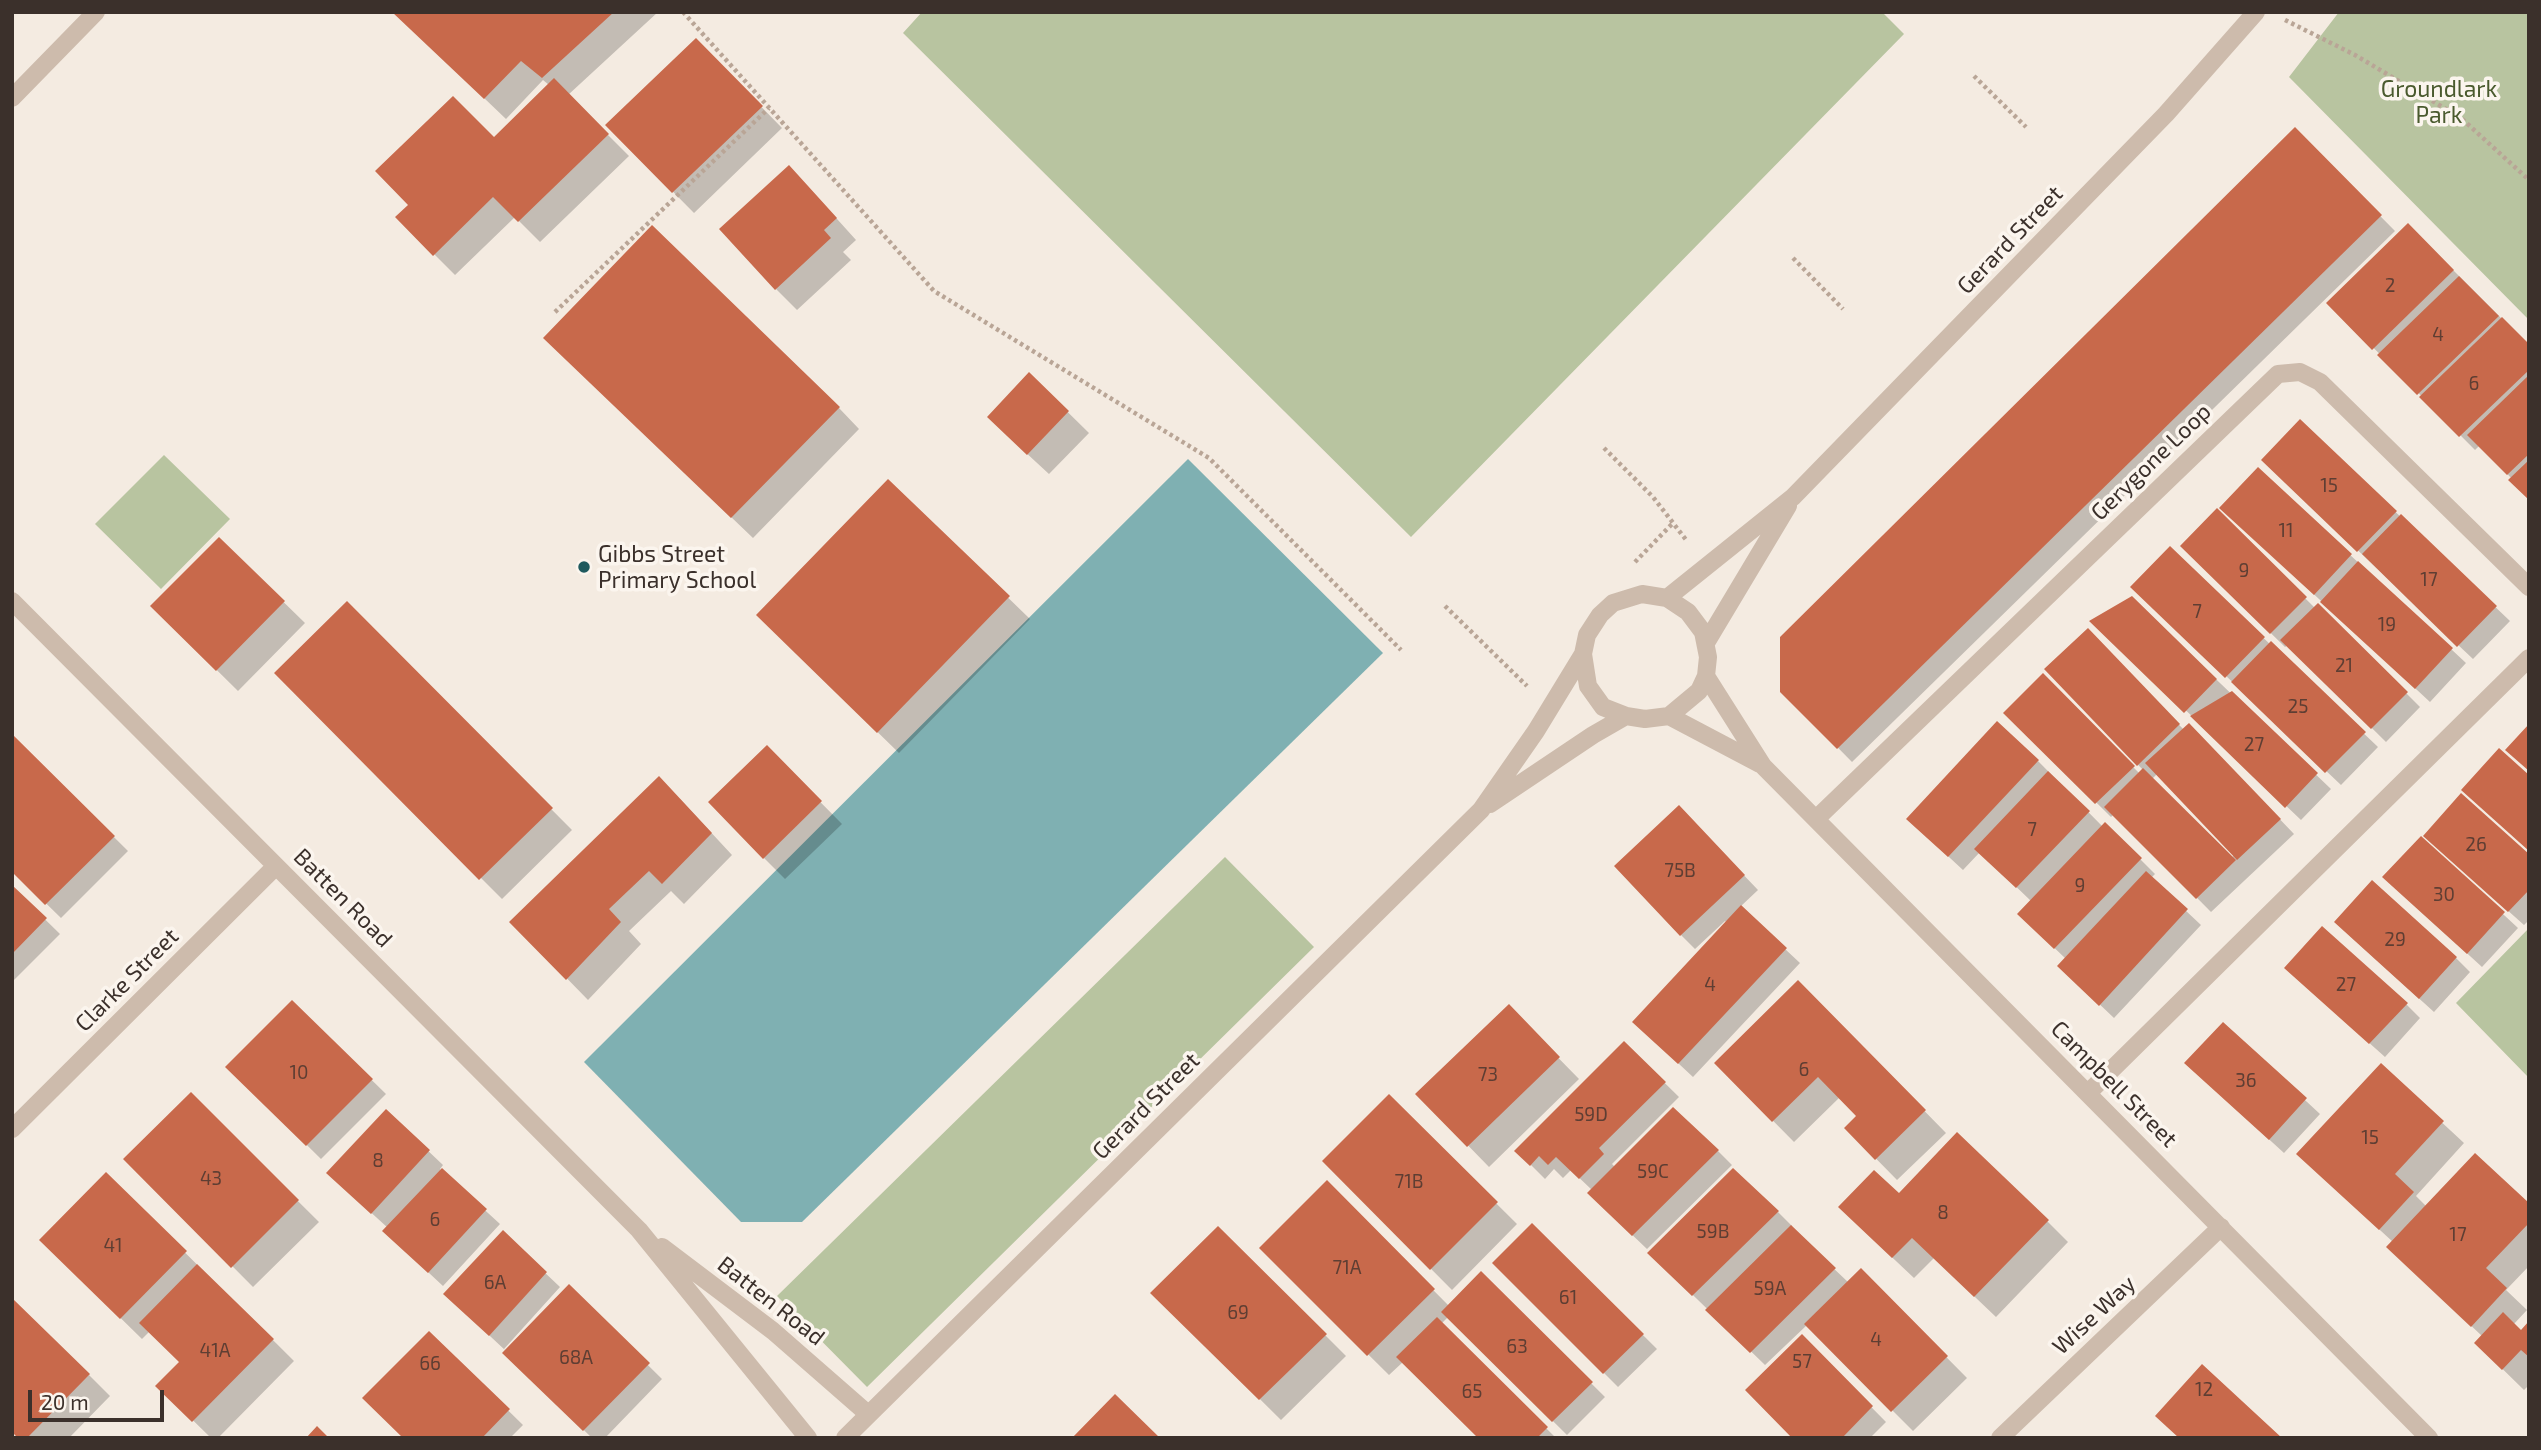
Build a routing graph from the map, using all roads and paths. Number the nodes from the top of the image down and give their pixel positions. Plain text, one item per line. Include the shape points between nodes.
1 (96, 12) edge
2 (683, 12) edge
3 (2256, 12) edge
4 (2274, 15) dead end
5 (1974, 76) dead end
6 (12, 98) edge
7 (769, 108) junction
8 (2026, 127) dead end
9 (2529, 180) edge
10 (1793, 258) dead end
11 (1843, 309) dead end
12 (555, 312) dead end
13 (1604, 449) dead end
14 (1793, 497) junction
15 (1692, 548) dead end
16 (2529, 587) edge
17 (1667, 598) junction
18 (12, 601) edge
19 (1444, 606) dead end
20 (1706, 643) junction
21 (1401, 650) dead end
22 (1583, 654) junction
23 (2529, 658) edge
24 (1706, 676) junction
25 (1532, 691) dead end
26 (1626, 716) junction
27 (1669, 716) junction
28 (1763, 766) junction
29 (1481, 810) junction
30 (1816, 819) junction
31 (276, 866) junction
32 (2089, 1092) junction
33 (12, 1129) edge
34 (2221, 1227) junction
35 (639, 1230) junction
36 (868, 1414) junction
37 (808, 1438) edge
38 (845, 1438) edge
39 (2000, 1438) edge
40 (2429, 1438) edge

1 - 6 street
2 - 7 path
3 - 14 street, Gerard Street via 2166,114
4 - 9 path via 2355,55 2461,118
5 - 8 path
7 - 12 path
7 - 21 path via 934,291 1209,458
10 - 11 path
13 - 15 path via 1653,497
14 - 17 street, Gerard Street
14 - 20 street, Gerard Street
16 - 30 street, Gerygone Loop via 2320,382 2300,372 2278,374
17 - 20 street via 1688,612
17 - 22 street via 1642,594 1613,603 1587,635
18 - 31 street, Batten Road
19 - 25 path
20 - 24 street
22 - 26 street via 1588,686 1603,707
22 - 29 street, Gerard Street
23 - 32 street
24 - 27 street via 1699,691
24 - 28 street, Campbell Street
26 - 27 street
26 - 29 street, Gerard Street
27 - 28 street, Campbell Street
28 - 30 street, Campbell Street
29 - 36 street, Gerard Street
30 - 32 street, Campbell Street
31 - 33 street, Clarke Street
31 - 35 street, Batten Road
32 - 34 street, Campbell Street
34 - 39 street, Wise Way
34 - 40 street, Campbell Street
35 - 36 street, Batten Road via 773,1331
35 - 37 street, Batten Road
36 - 38 street, Gerard Street

